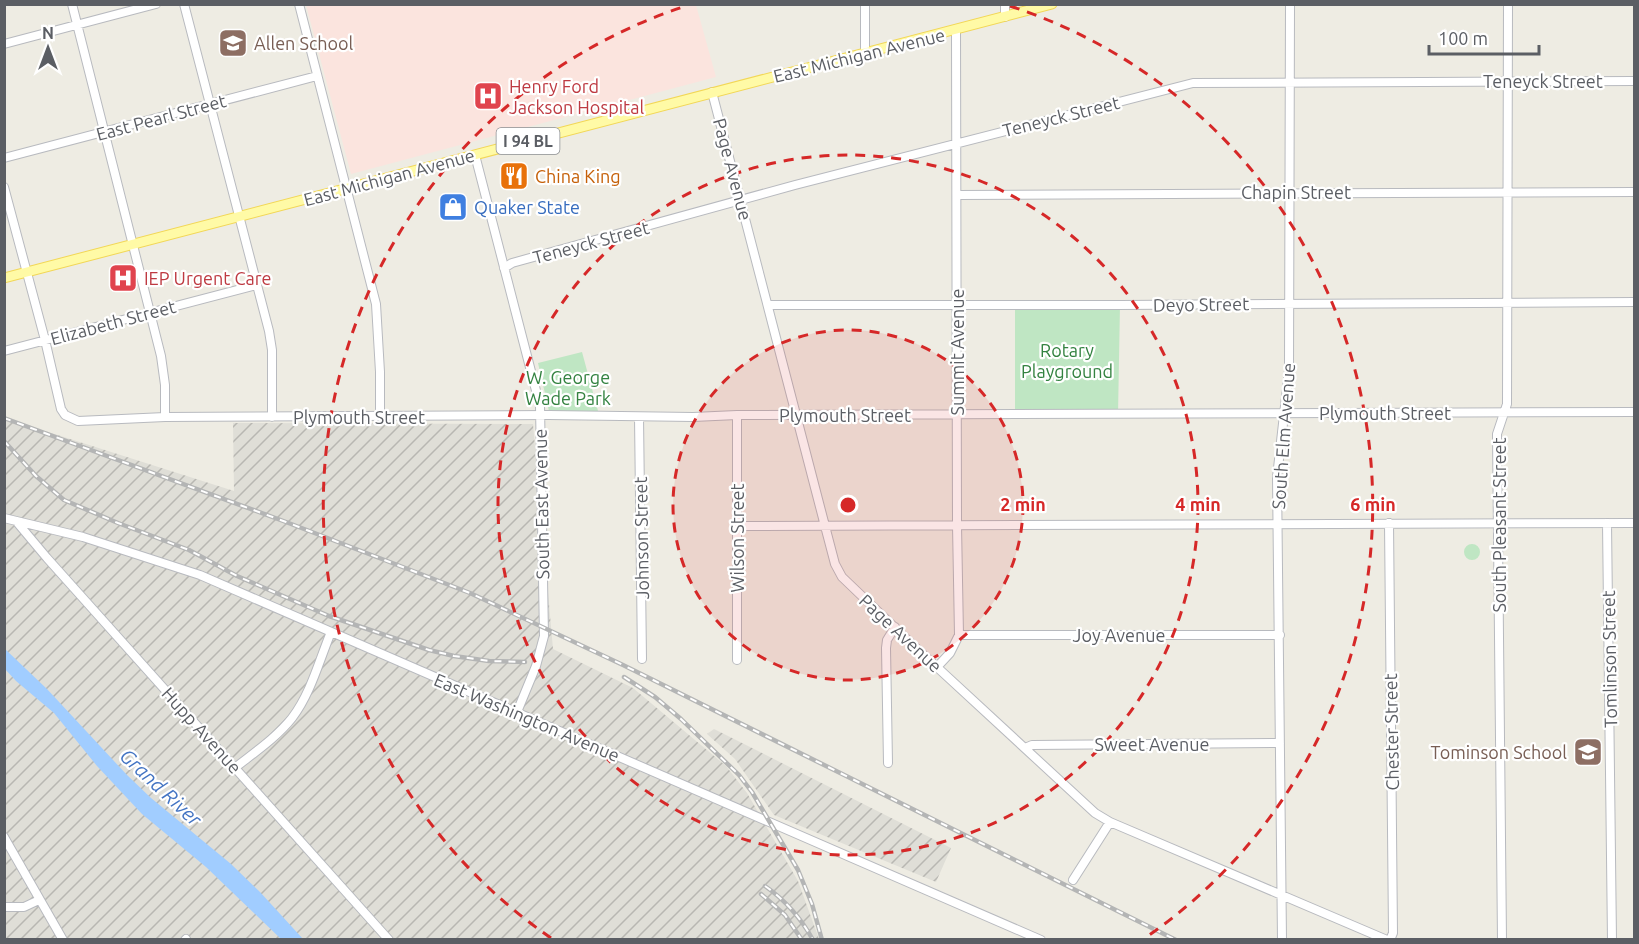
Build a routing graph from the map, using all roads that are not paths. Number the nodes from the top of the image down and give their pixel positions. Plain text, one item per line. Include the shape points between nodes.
1 (72, 4) edge
2 (156, 4) edge
3 (184, 4) edge
4 (299, 4) edge
5 (864, 4) edge
6 (1005, 4) edge
7 (1052, 4) edge
8 (1290, 4) edge
9 (1508, 4) edge
10 (1005, 17) junction
11 (77, 25) junction
12 (956, 30) junction
13 (4, 44) edge
14 (865, 54) junction
15 (317, 76) junction
16 (1508, 81) junction
17 (1635, 81) edge
18 (1290, 83) junction
19 (712, 92) junction
20 (209, 103) junction
21 (104, 131) junction
22 (957, 144) junction
23 (475, 155) junction
24 (4, 158) edge
25 (4, 187) edge
26 (347, 188) junction
27 (1289, 192) junction
28 (1508, 192) junction
29 (1635, 192) edge
30 (957, 195) junction
31 (741, 201) junction
32 (239, 216) junction
33 (133, 244) junction
34 (504, 268) junction
35 (27, 272) junction
36 (4, 278) edge
37 (256, 285) junction
38 (1635, 302) edge
39 (1508, 303) junction
40 (1290, 304) junction
41 (768, 305) junction
42 (956, 305) junction
43 (150, 312) junction
44 (45, 340) junction
45 (4, 351) edge
46 (1504, 412) junction
47 (1635, 412) edge
48 (1284, 413) junction
49 (737, 415) junction
50 (957, 415) junction
51 (380, 416) junction
52 (540, 416) junction
53 (797, 416) junction
54 (165, 417) junction
55 (272, 417) junction
56 (639, 417) junction
57 (4, 518) edge
58 (16, 520) junction
59 (1278, 523) junction
60 (1389, 523) junction
61 (1499, 523) junction
62 (1607, 523) junction
63 (1635, 523) edge
64 (957, 525) junction
65 (737, 526) junction
66 (825, 526) junction
67 (895, 627) junction
68 (331, 632) junction
69 (959, 635) junction
70 (1280, 635) junction
71 (642, 659) dead end
72 (737, 660) dead end
73 (937, 667) junction
74 (517, 712) junction
75 (1280, 743) junction
76 (1025, 748) junction
77 (888, 763) dead end
78 (236, 767) junction
79 (1110, 822) junction
80 (4, 837) edge
81 (1073, 880) dead end
82 (1281, 895) junction
83 (39, 900) junction
84 (4, 907) edge
85 (63, 939) edge
86 (389, 939) edge
87 (1041, 939) edge
88 (1282, 939) edge
89 (1389, 939) edge
90 (1502, 939) edge
91 (1612, 939) edge

1 - 11 street
2 - 11 street
3 - 20 street
4 - 15 street
5 - 14 street
6 - 10 street
7 - 10 main road, East Michigan Avenue / I 94 BL
8 - 18 street, South Elm Avenue
9 - 16 street, South Pleasant Street
10 - 12 main road, East Michigan Avenue / I 94 BL
11 - 13 street
11 - 21 street
12 - 14 main road, East Michigan Avenue / I 94 BL
12 - 22 street, Summit Avenue
14 - 19 main road, East Michigan Avenue / I 94 BL
15 - 20 street, East Pearl Street
15 - 26 street
16 - 17 street, Teneyck Street
16 - 18 street, Teneyck Street
16 - 28 street, South Pleasant Street
18 - 22 street, Teneyck Street via 1193,83
18 - 27 street, South Elm Avenue
19 - 23 main road, East Michigan Avenue / I 94 BL
19 - 31 street, Page Avenue
20 - 21 street, East Pearl Street
20 - 32 street
21 - 24 street, East Pearl Street
21 - 33 street
22 - 30 street, Summit Avenue
22 - 31 street, Teneyck Street
23 - 26 main road, East Michigan Avenue / I 94 BL
23 - 34 street, South East Avenue
25 - 35 street
26 - 32 main road, East Michigan Avenue / I 94 BL
26 - 51 street via 378,314
27 - 28 street, Chapin Street
27 - 30 street, Chapin Street
27 - 40 street, South Elm Avenue
28 - 29 street, Chapin Street
28 - 39 street, South Pleasant Street
30 - 42 street, Summit Avenue
31 - 34 street, Teneyck Street
31 - 41 street, Page Avenue
32 - 33 main road, East Michigan Avenue / I 94 BL
32 - 37 street
33 - 35 main road, East Michigan Avenue / I 94 BL
33 - 43 street
34 - 52 street, South East Avenue
35 - 36 main road, East Michigan Avenue / I 94 BL
35 - 44 street
37 - 43 street, Elizabeth Street
37 - 55 street via 272,350
38 - 39 street, Deyo Street
39 - 40 street, Deyo Street
39 - 46 street, South Pleasant Street
40 - 42 street, Deyo Street
40 - 48 street, South Elm Avenue
41 - 42 street, Deyo Street
41 - 53 street, Page Avenue
42 - 50 street, Summit Avenue
43 - 44 street, Elizabeth Street
43 - 54 street via 164,377
44 - 45 street, Elizabeth Street
44 - 54 street, Plymouth Street via 65,416 78,421
46 - 47 street, Plymouth Street
46 - 48 street, Plymouth Street
46 - 61 street, South Pleasant Street via 1497,434
48 - 50 street, Plymouth Street
48 - 59 street, South Elm Avenue via 1277,468
49 - 53 street, Plymouth Street
49 - 56 street, Plymouth Street
49 - 65 street, Wilson Street
50 - 53 street, Plymouth Street
50 - 64 street, Summit Avenue
51 - 52 street, Plymouth Street
51 - 55 street, Plymouth Street
52 - 56 street, Plymouth Street
52 - 74 street, South East Avenue via 544,636
53 - 66 street, Page Avenue
54 - 55 street, Plymouth Street
56 - 71 street, Johnson Street
57 - 58 street, East Washington Avenue
58 - 68 street, East Washington Avenue via 183,568
58 - 78 street, Hupp Avenue
59 - 60 street
59 - 64 street
59 - 70 street, South Elm Avenue
60 - 61 street
60 - 89 street, Chester Street via 1393,922
61 - 62 street
61 - 90 street, South Pleasant Street
62 - 63 street
62 - 91 street, Tomlinson Street
64 - 66 street
64 - 69 street, Summit Avenue
65 - 66 street
65 - 72 street, Wilson Street
66 - 67 street, Page Avenue via 842,577
67 - 73 street, Page Avenue
67 - 77 street via 886,648
68 - 74 street, East Washington Avenue
68 - 78 street via 304,699 291,719
69 - 70 street, Joy Avenue
69 - 73 street
70 - 75 street, South Elm Avenue
73 - 76 street, Page Avenue
74 - 87 street, East Washington Avenue
75 - 76 street, Sweet Avenue
75 - 82 street, South Elm Avenue
76 - 79 street, Page Avenue via 1095,813
78 - 86 street, Hupp Avenue
79 - 81 street
79 - 82 street, Page Avenue
80 - 83 street
82 - 88 street, South Elm Avenue
82 - 89 street, Page Avenue
83 - 84 street via 24,907
83 - 85 street

